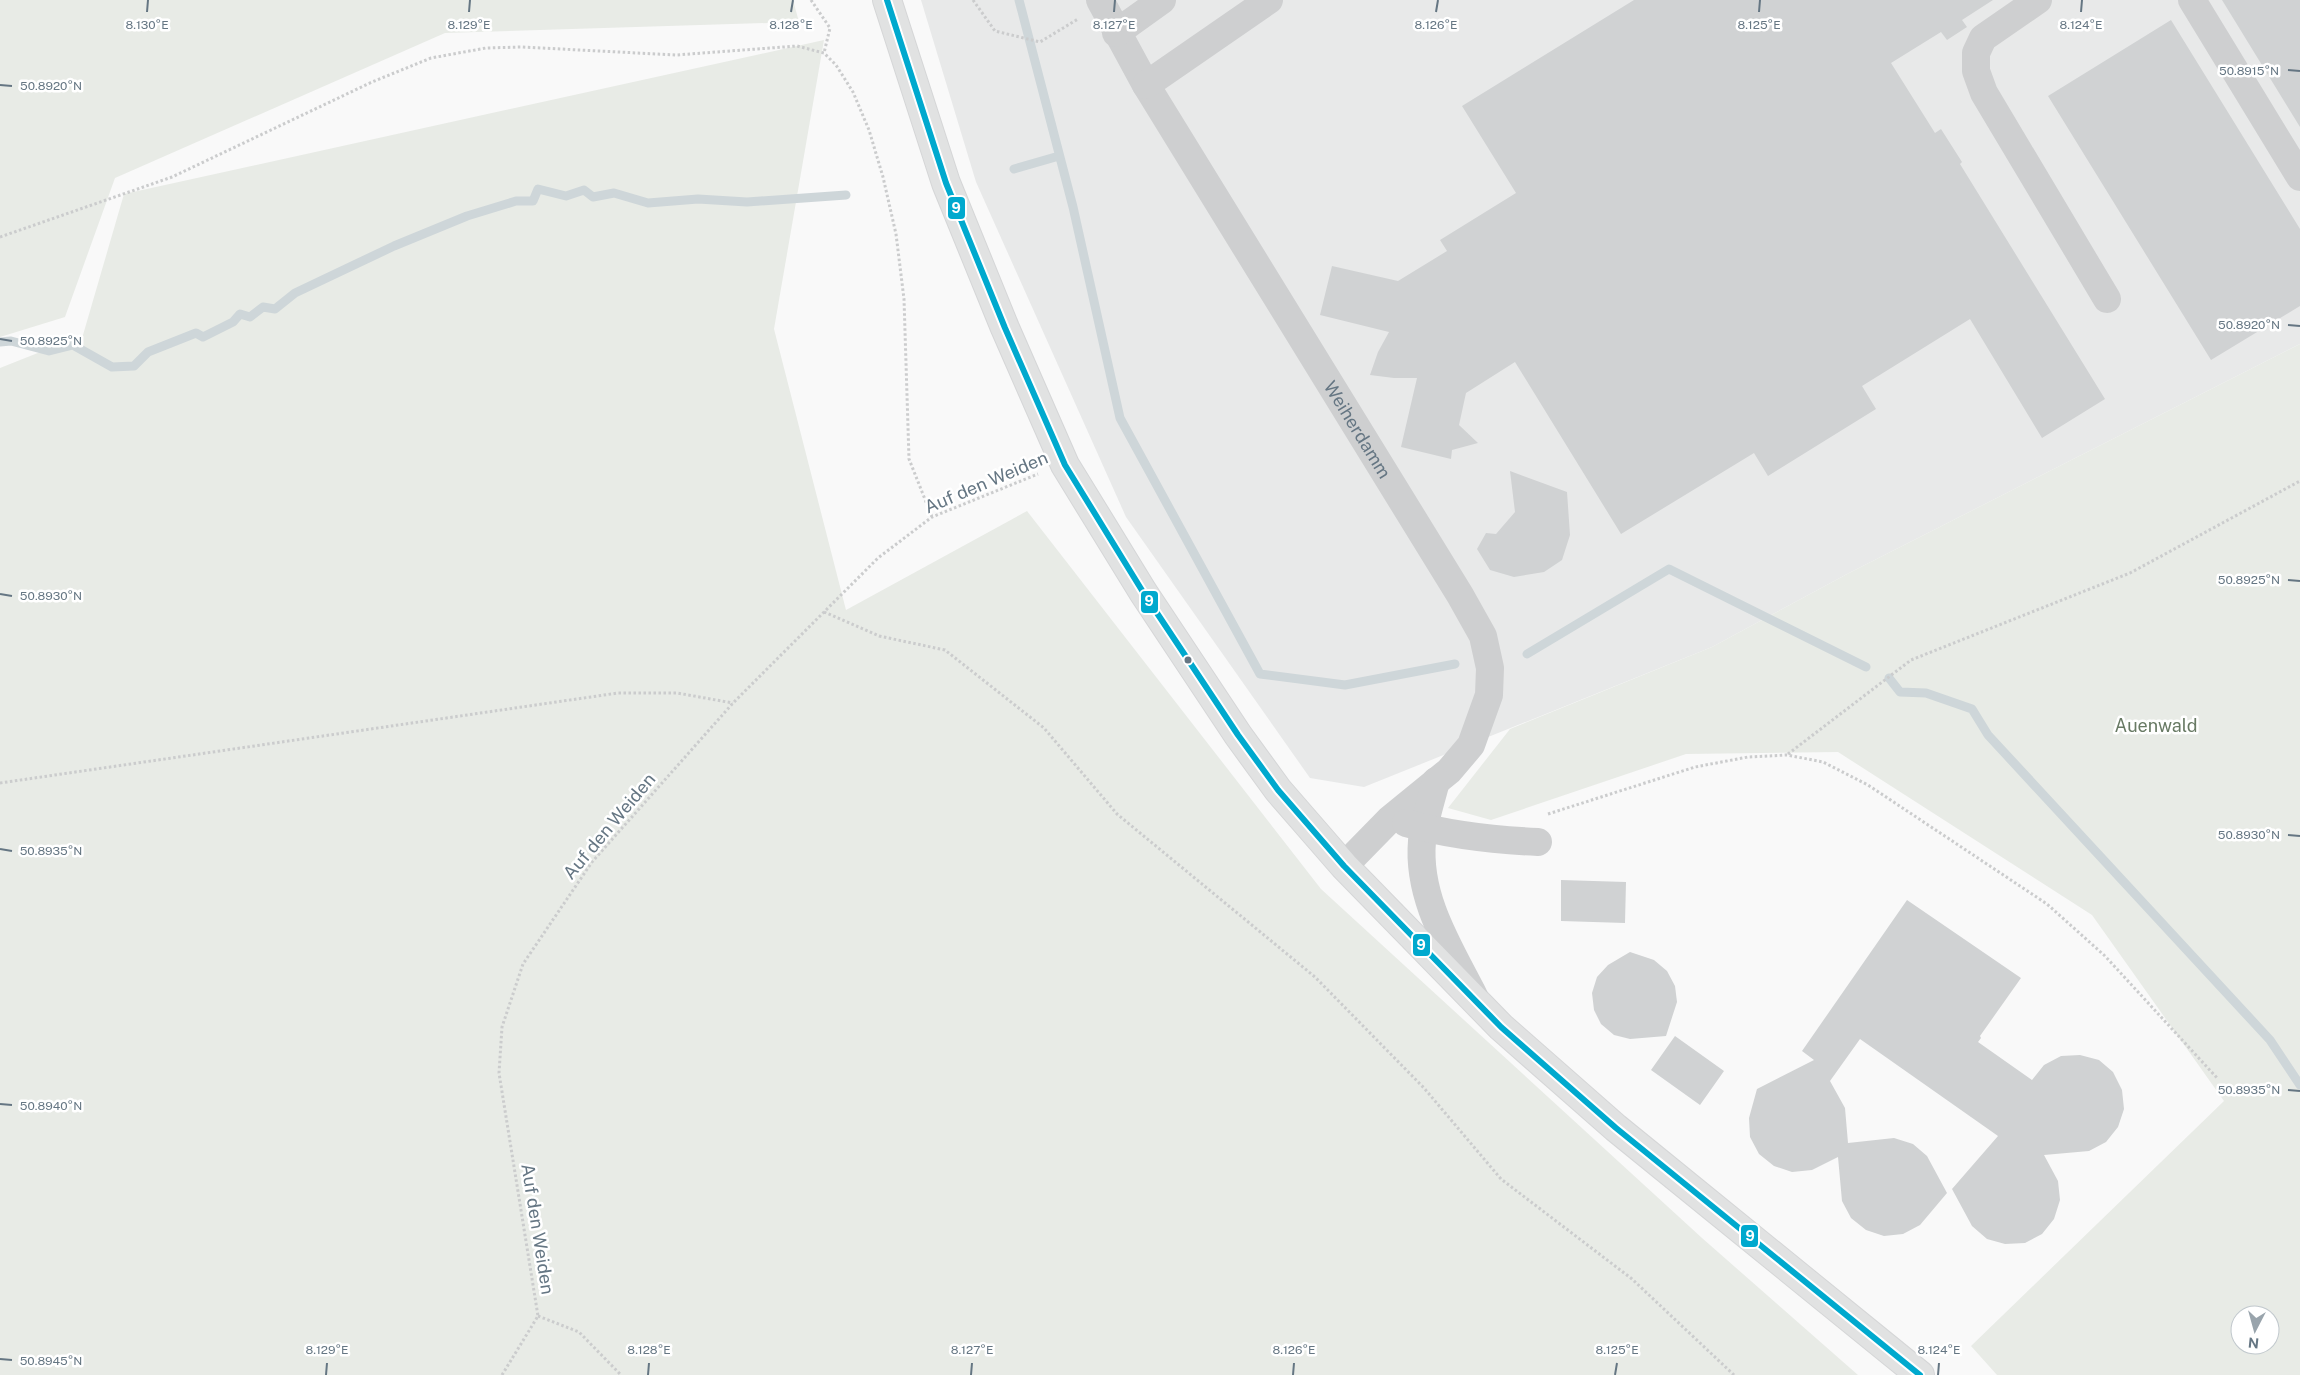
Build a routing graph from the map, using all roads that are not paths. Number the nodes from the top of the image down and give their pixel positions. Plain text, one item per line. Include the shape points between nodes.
1 (887, 0) edge
2 (1162, 0) edge
3 (1269, 0) edge
4 (2038, 0) edge
5 (2192, 0) edge
6 (1101, 2) edge
7 (1116, 33) junction
8 (1146, 85) junction
9 (2300, 177) edge
10 (2107, 299) dead end
11 (1436, 781) junction
12 (1390, 819) junction
13 (1424, 828) junction
14 (1538, 842) dead end
15 (1344, 866) junction
16 (1477, 1002) junction
17 (1920, 1375) edge

1 - 15 main road via 946,183 1065,465 1143,592 1238,735 1278,790
2 - 7 street
3 - 8 street
4 - 10 street via 1983,38 1976,53 1976,71 1984,93
5 - 9 street
6 - 7 street, Weiherdamm
7 - 8 street, Weiherdamm
8 - 11 street, Weiherdamm via 1460,595 1482,636 1490,668 1489,695 1481,722 1471,745
11 - 12 street, Weiherdamm
11 - 13 street
12 - 13 street
12 - 15 street, Weiherdamm
13 - 14 street
13 - 16 street via 1423,883 1436,920
15 - 16 main road
16 - 17 main road via 1616,1128

